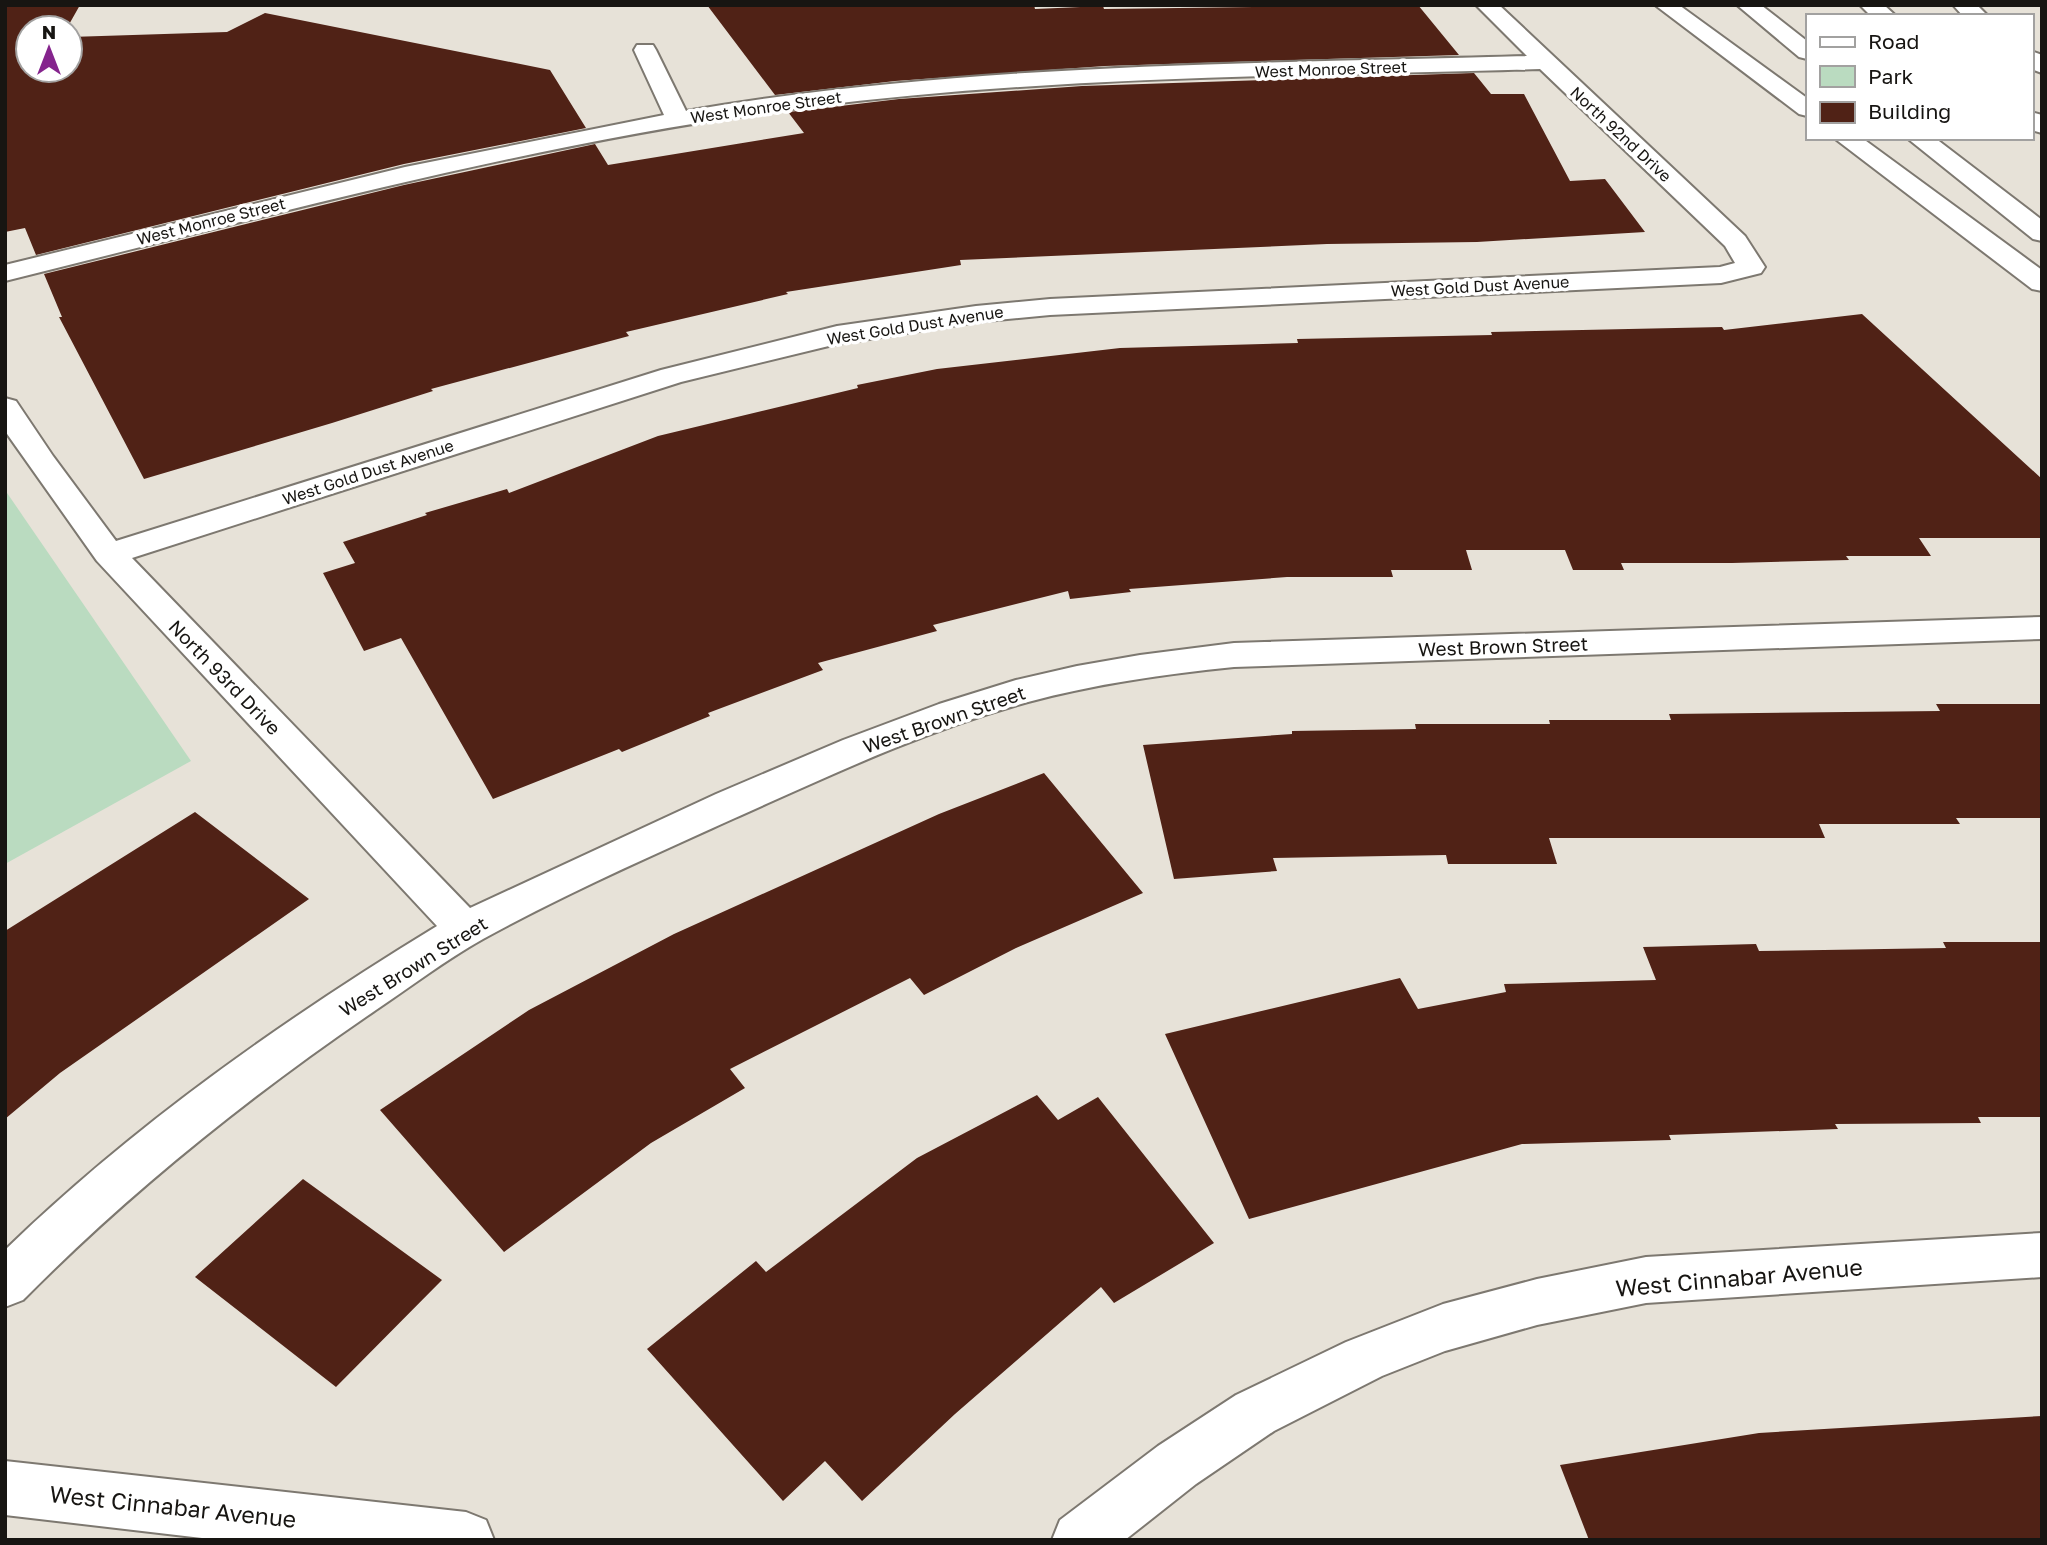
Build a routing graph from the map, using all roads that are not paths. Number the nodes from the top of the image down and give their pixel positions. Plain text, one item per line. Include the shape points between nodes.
1 (1486, 5) edge
2 (1665, 5) edge
3 (1746, 5) edge
4 (645, 50) dead end
5 (1806, 51) edge
6 (1544, 62) junction
7 (1806, 108) edge
8 (678, 119) junction
9 (1849, 140) edge
10 (1922, 140) edge
11 (2042, 233) edge
12 (1751, 267) joint
13 (5, 273) edge
14 (2042, 283) edge
15 (5, 407) edge
16 (109, 554) junction
17 (2042, 628) edge
18 (466, 930) junction
19 (2042, 1255) edge
20 (5, 1284) edge
21 (5, 1488) edge
22 (466, 1540) edge
23 (1080, 1540) edge

1 - 6 main road, North 92nd Drive
2 - 7 main road
3 - 5 main road
4 - 8 main road
6 - 8 main road, West Monroe Street via 987,82 805,100
6 - 12 main road, North 92nd Drive via 1736,242
8 - 13 main road, West Monroe Street via 419,170
9 - 14 main road
10 - 11 main road
12 - 16 main road, West Gold Dust Avenue via 1720,275 1050,307 837,335 671,376
15 - 16 main road, North 93rd Drive
16 - 18 main road, North 93rd Drive
17 - 18 main road, West Brown Street via 1234,655 1159,662 1034,688 919,725 677,827
18 - 20 main road, West Brown Street via 302,1035 193,1115 45,1243
19 - 23 main road, West Cinnabar Avenue via 1646,1280 1537,1302 1443,1328 1364,1359 1255,1413 1177,1465
21 - 22 main road, West Cinnabar Avenue

